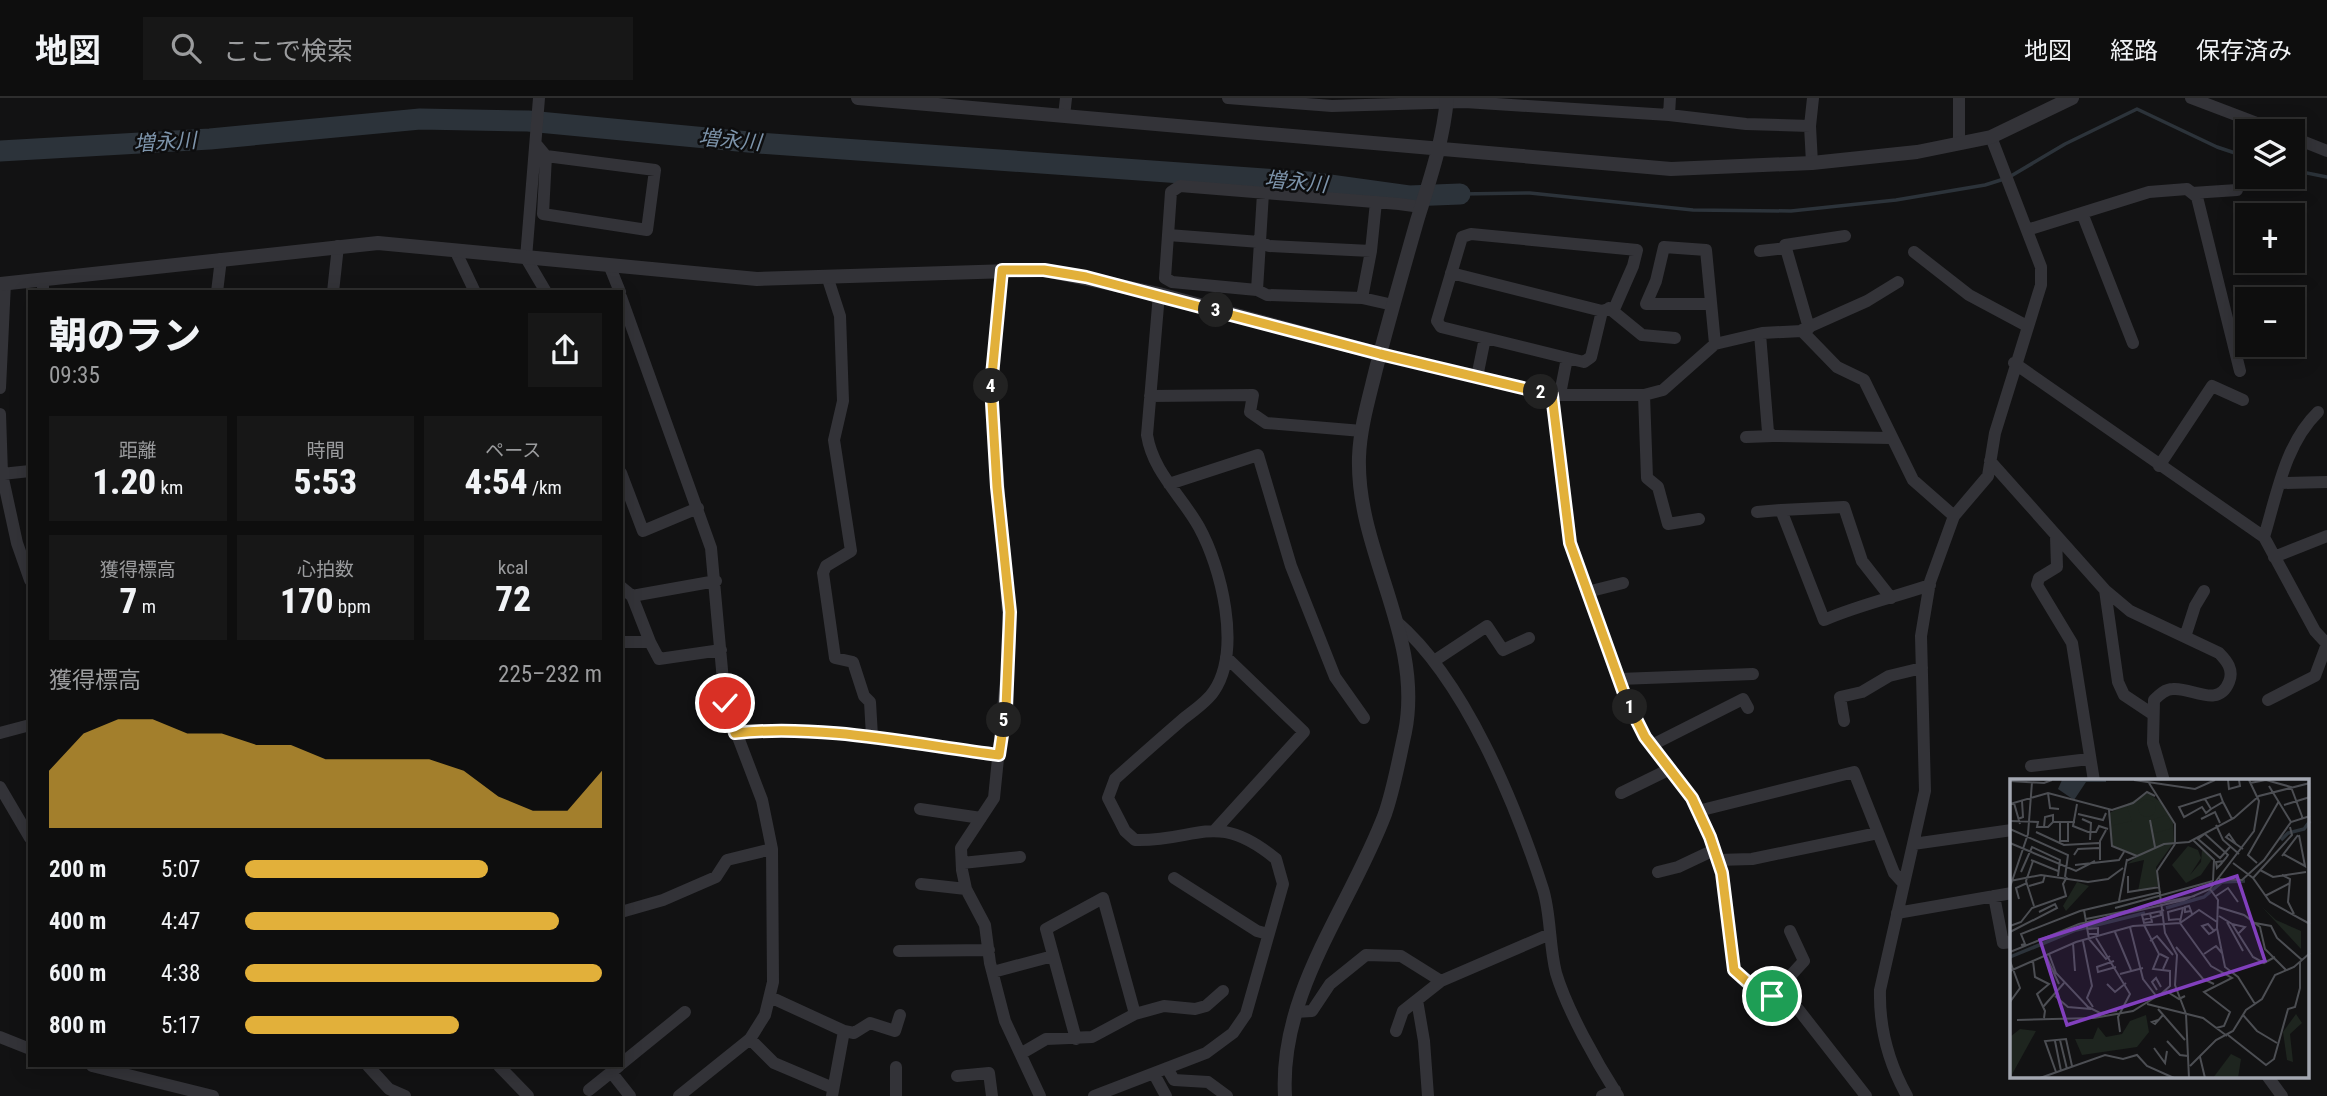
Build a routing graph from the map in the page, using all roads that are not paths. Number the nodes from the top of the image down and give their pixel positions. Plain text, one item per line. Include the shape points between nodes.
1 (539, 98) edge
2 (858, 98) edge
3 (1066, 98) edge
4 (1228, 98) edge
5 (1670, 98) edge
6 (1813, 98) edge
7 (1959, 98) edge
8 (2072, 98) edge
9 (2191, 98) edge
10 (1447, 101) edge
11 (1333, 102) edge
12 (2057, 102) edge
13 (1561, 103) edge
14 (1064, 116) junction
15 (1669, 116) junction
16 (2246, 119) edge
17 (1810, 127) junction
18 (1991, 137) junction
19 (536, 141) junction
20 (2305, 142) edge
21 (1959, 144) junction
22 (1441, 148) junction
23 (2327, 151) edge
24 (546, 156) junction
25 (1812, 163) junction
26 (2237, 190) dead end
27 (1264, 193) junction
28 (2192, 193) junction
29 (1376, 202) junction
30 (1422, 207) junction
31 (2082, 213) junction
32 (2027, 230) junction
33 (1168, 235) junction
34 (1845, 236) dead end
35 (1260, 242) junction
36 (338, 246) junction
37 (1786, 248) junction
38 (454, 250) junction
39 (1371, 251) junction
40 (1760, 251) dead end
41 (1914, 252) dead end
42 (526, 258) junction
43 (221, 259) junction
44 (610, 267) junction
45 (1002, 270) junction
46 (1451, 273) junction
47 (827, 276) junction
48 (1898, 282) dead end
49 (2, 284) edge
50 (43, 286) edge
51 (217, 290) edge
52 (333, 290) edge
53 (474, 290) edge
54 (545, 290) edge
55 (618, 290) edge
56 (1257, 290) junction
57 (1159, 295) junction
58 (1362, 298) junction
59 (623, 303) edge
60 (1711, 304) junction
61 (1393, 305) junction
62 (1606, 309) junction
63 (2027, 326) junction
64 (1805, 329) junction
65 (1760, 334) junction
66 (1485, 338) junction
67 (1675, 338) dead end
68 (2133, 343) dead end
69 (1715, 344) junction
70 (1380, 354) junction
71 (1567, 358) junction
72 (2014, 363) junction
73 (2241, 371) dead end
74 (1477, 377) junction
75 (0, 388) edge
76 (1556, 394) junction
77 (1644, 395) junction
78 (1150, 396) junction
79 (2243, 400) dead end
80 (2318, 412) dead end
81 (0, 414) edge
82 (1362, 431) junction
83 (1773, 436) junction
84 (1746, 437) dead end
85 (1890, 438) junction
86 (1990, 461) junction
87 (2159, 466) junction
88 (28, 472) edge
89 (623, 478) edge
90 (2, 480) edge
91 (2327, 482) edge
92 (1169, 484) junction
93 (2281, 484) junction
94 (698, 508) junction
95 (1781, 510) junction
96 (1757, 512) dead end
97 (1954, 516) junction
98 (1699, 519) dead end
99 (2327, 536) edge
100 (2056, 537) junction
101 (2264, 537) junction
102 (2274, 557) junction
103 (28, 574) edge
104 (716, 581) junction
105 (1623, 583) dead end
106 (1930, 585) junction
107 (623, 589) edge
108 (2105, 590) junction
109 (2204, 591) dead end
110 (1587, 592) junction
111 (632, 596) junction
112 (1891, 598) junction
113 (1396, 621) junction
114 (2185, 637) junction
115 (1529, 638) dead end
116 (623, 642) edge
117 (650, 642) junction
118 (2327, 644) edge
119 (721, 650) junction
120 (1226, 657) junction
121 (1434, 661) junction
122 (1922, 668) junction
123 (1754, 674) dead end
124 (1619, 679) junction
125 (1743, 699) dead end
126 (2268, 700) dead end
127 (2151, 713) junction
128 (1364, 718) dead end
129 (1844, 721) dead end
130 (28, 726) edge
131 (0, 733) edge
132 (735, 733) junction
133 (872, 736) junction
134 (1652, 745) junction
135 (999, 755) junction
136 (2089, 759) junction
137 (2031, 766) dead end
138 (1670, 769) junction
139 (2094, 779) edge
140 (2163, 779) edge
141 (0, 786) edge
142 (1621, 793) dead end
143 (920, 809) dead end
144 (1698, 811) junction
145 (981, 818) junction
146 (27, 823) edge
147 (1215, 830) junction
148 (2010, 830) edge
149 (1878, 833) junction
150 (1913, 844) junction
151 (772, 849) junction
152 (1716, 855) junction
153 (1020, 858) dead end
154 (962, 863) junction
155 (1658, 872) dead end
156 (1174, 878) dead end
157 (921, 884) dead end
158 (1904, 884) junction
159 (966, 889) junction
160 (2010, 893) edge
161 (1994, 896) junction
162 (623, 911) edge
163 (1897, 914) junction
164 (1790, 931) dead end
165 (1268, 934) junction
166 (1550, 934) junction
167 (2010, 942) edge
168 (989, 950) junction
169 (899, 951) dead end
170 (1053, 956) junction
171 (993, 972) junction
172 (1441, 981) junction
173 (1223, 991) dead end
174 (1772, 996) junction
175 (770, 998) junction
176 (1417, 1000) junction
177 (685, 1012) dead end
178 (1295, 1012) junction
179 (1135, 1014) junction
180 (900, 1015) dead end
181 (844, 1031) junction
182 (1396, 1031) dead end
183 (0, 1037) edge
184 (750, 1039) junction
185 (1076, 1040) junction
186 (28, 1048) edge
187 (1021, 1053) junction
188 (623, 1062) edge
189 (96, 1067) edge
190 (369, 1067) edge
191 (500, 1067) edge
192 (617, 1067) edge
193 (896, 1067) dead end
194 (1167, 1069) junction
195 (1154, 1074) junction
196 (957, 1076) dead end
197 (2269, 1079) edge
198 (589, 1090) dead end
199 (832, 1092) edge
200 (1617, 1093) edge
201 (213, 1096) edge
202 (405, 1096) edge
203 (528, 1096) edge
204 (630, 1096) edge
205 (679, 1096) edge
206 (896, 1096) edge
207 (992, 1096) edge
208 (1041, 1096) edge
209 (1094, 1096) edge
210 (1166, 1096) edge
211 (1227, 1096) edge
212 (1285, 1096) edge
213 (1428, 1096) edge
214 (1602, 1096) edge
215 (1866, 1096) edge
216 (1907, 1096) edge
217 (2282, 1096) edge

1 - 19 street
2 - 14 street
3 - 14 street
4 - 11 street
5 - 15 street
6 - 17 street
7 - 21 street
8 - 12 street
9 - 16 street
10 - 11 street
10 - 13 street
10 - 22 street
12 - 18 street
13 - 15 street
14 - 22 street
15 - 17 street
17 - 25 street
18 - 21 street
18 - 32 street
19 - 24 street
19 - 42 street
20 - 23 street
21 - 25 street
22 - 25 street via 1671,169
22 - 30 street
24 - 24 street via 655,170 647,230 543,214
26 - 28 street
27 - 29 street
27 - 33 street via 1180,186 1171,192
27 - 35 street
28 - 31 street via 2187,189 2149,192
28 - 73 street via 2197,197
29 - 30 street
29 - 39 street
30 - 61 street
31 - 32 street
31 - 68 street
32 - 63 street via 2041,267 2041,285
33 - 35 street
33 - 56 street via 1165,278
34 - 37 street via 1785,244
35 - 39 street
35 - 56 street
36 - 38 street via 378,243
36 - 43 street
36 - 52 street
37 - 40 street
37 - 64 street
38 - 42 street
38 - 53 street
39 - 58 street
41 - 63 street via 1969,295
42 - 44 street
42 - 54 street
43 - 50 street
43 - 51 street
44 - 47 street via 757,279
44 - 55 street
45 - 47 street
45 - 57 street via 1075,275
45 - 135 street via 991,386 1010,626
46 - 62 street
46 - 62 street via 1462,237 1471,234 1637,250 1615,307
46 - 66 street via 1437,321 1441,327
47 - 133 street via 840,316 843,401 834,440 851,551 826,566 823,573 835,658 853,662 870,702
48 - 64 street
49 - 50 street
49 - 75 street
56 - 58 street via 1267,295
57 - 70 street
57 - 78 street
58 - 61 street
59 - 94 street
60 - 60 street via 1706,250 1664,247 1646,304
60 - 69 street
61 - 70 street
62 - 67 street via 1642,335
62 - 71 street via 1591,357 1584,362
63 - 72 street
64 - 65 street
64 - 85 street via 1837,367 1864,380
65 - 69 street
65 - 83 street via 1768,432
66 - 71 street
66 - 74 street
69 - 77 street via 1663,390
70 - 74 street
70 - 82 street
71 - 76 street
72 - 86 street
72 - 87 street
74 - 76 street
76 - 77 street
76 - 110 street via 1570,543
77 - 98 street via 1647,478 1658,488 1668,524
78 - 82 street via 1253,395 1251,412 1266,423
78 - 92 street via 1149,448
79 - 87 street via 2212,386
80 - 93 street via 2293,445
81 - 90 street
82 - 113 street via 1361,496
83 - 84 street
83 - 85 street
85 - 97 street via 1913,480
86 - 97 street via 1988,476
86 - 100 street
87 - 101 street
88 - 90 street
89 - 94 street via 643,531
90 - 103 street
91 - 93 street
92 - 120 street via 1198,525 1218,572
92 - 128 street via 1258,455 1291,566 1335,677
93 - 101 street
94 - 104 street via 712,548
95 - 96 street
95 - 112 street via 1844,507 1862,561
95 - 112 street via 1824,621
97 - 106 street
99 - 102 street
100 - 108 street
100 - 136 street via 2057,566 2039,578 2037,585 2072,643
101 - 102 street
102 - 118 street
104 - 111 street
104 - 119 street
105 - 110 street
106 - 112 street
106 - 122 street via 1921,636
107 - 111 street
108 - 114 street via 2130,611
108 - 127 street via 2118,682 2124,695
109 - 114 street
110 - 124 street
111 - 117 street
113 - 121 street via 1422,643
113 - 178 street via 1406,662 1408,699 1397,768 1385,814
114 - 127 street via 2219,653 2229,663 2231,678 2216,695 2174,688 2162,692
115 - 121 street via 1503,650 1488,626
116 - 117 street
117 - 119 street via 659,659
118 - 126 street via 2315,676
119 - 132 street via 725,703
120 - 147 street via 1304,732
120 - 147 street via 1213,693 1115,779 1108,798 1125,831 1135,840
121 - 166 street via 1475,722 1501,782 1544,891
122 - 129 street via 1840,697
122 - 150 street via 1925,791
123 - 124 street
124 - 134 street
125 - 134 street
127 - 140 street via 2153,743
130 - 131 street
132 - 133 street via 759,730
132 - 151 street via 762,800
133 - 135 street
134 - 138 street
135 - 145 street via 995,798
136 - 137 street
136 - 139 street
138 - 142 street
138 - 144 street
141 - 146 street
143 - 145 street
144 - 149 street via 1854,772
144 - 152 street
145 - 154 street via 961,848
147 - 165 street via 1242,836 1276,859 1283,884
148 - 150 street
149 - 152 street via 1752,859
149 - 158 street via 1894,873
150 - 158 street
151 - 162 street via 727,860 716,877
151 - 175 street
152 - 155 street
152 - 174 street via 1734,970
153 - 154 street
154 - 159 street
156 - 165 street
157 - 159 street
158 - 163 street
159 - 168 street via 985,925
160 - 161 street
161 - 163 street
161 - 167 street via 2003,943
163 - 216 street via 1880,990 1880,1020 1892,1069
164 - 174 street via 1804,961
165 - 194 street via 1246,1014 1233,1033 1206,1053
166 - 172 street
166 - 200 street via 1557,973
168 - 169 street
168 - 171 street
170 - 171 street
170 - 179 street via 1046,929 1102,898
170 - 185 street
171 - 187 street via 1005,1021
172 - 176 street
172 - 178 street via 1401,956 1366,955 1330,984 1312,1011
173 - 179 street via 1195,1009 1164,1006
174 - 215 street via 1798,1009
175 - 181 street
175 - 184 street
176 - 182 street via 1403,1012
176 - 213 street
177 - 188 street
178 - 212 street
179 - 185 street
180 - 181 street via 895,1031 870,1023 855,1033
181 - 199 street
183 - 186 street
184 - 199 street via 774,1063
184 - 205 street
185 - 187 street via 1046,1040
187 - 208 street
189 - 201 street
190 - 202 street via 389,1089
191 - 203 street
192 - 198 street
192 - 204 street
193 - 206 street
194 - 195 street
194 - 211 street via 1174,1080 1208,1082
195 - 209 street
195 - 210 street
196 - 207 street via 989,1073
197 - 217 street
200 - 214 street

